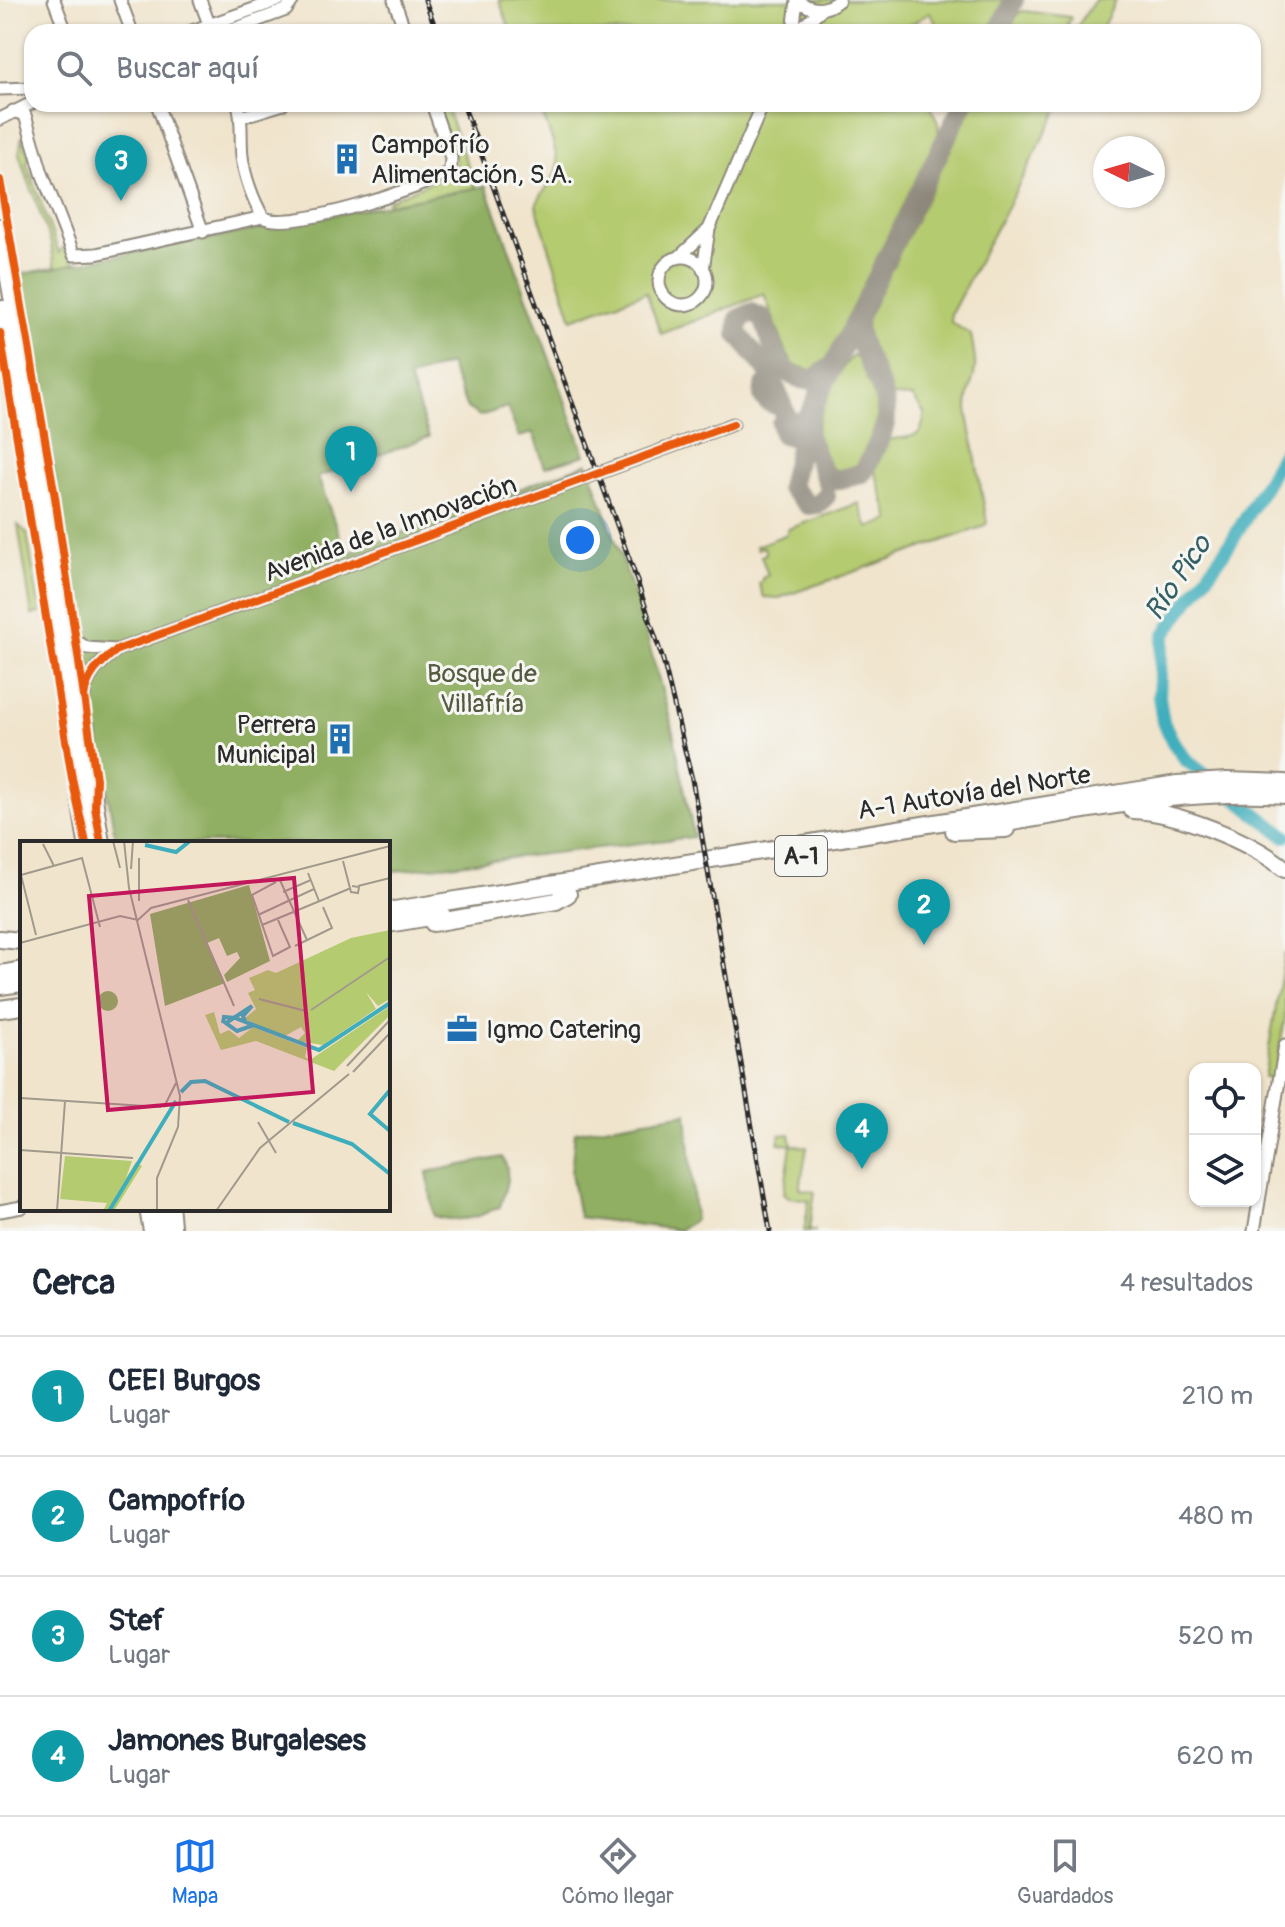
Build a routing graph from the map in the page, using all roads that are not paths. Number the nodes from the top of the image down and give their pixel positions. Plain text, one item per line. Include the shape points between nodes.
1 (54, 0) edge
2 (120, 0) edge
3 (200, 0) edge
4 (279, 0) edge
5 (293, 0) edge
6 (394, 0) edge
7 (797, 0) edge
8 (839, 0) edge
9 (822, 9) junction
10 (63, 24) edge
11 (129, 24) edge
12 (209, 24) edge
13 (221, 24) edge
14 (248, 24) edge
15 (403, 24) edge
16 (796, 24) edge
17 (804, 24) edge
18 (24, 88) edge
19 (0, 89) edge
20 (24, 106) edge
21 (13, 111) junction
22 (160, 112) edge
23 (240, 112) edge
24 (257, 112) edge
25 (435, 112) edge
26 (760, 112) edge
27 (241, 117) junction
28 (0, 119) edge
29 (263, 217) junction
30 (0, 227) edge
31 (709, 229) junction
32 (203, 232) junction
33 (678, 258) junction
34 (703, 270) junction
35 (0, 292) edge
36 (733, 424) dead end
37 (76, 641) dead end
38 (117, 650) junction
39 (84, 698) dead end
40 (1285, 783) edge
41 (1285, 795) edge
42 (954, 831) junction
43 (87, 841) edge
44 (101, 841) edge
45 (1285, 869) edge
46 (551, 886) junction
47 (568, 894) junction
48 (390, 900) edge
49 (390, 911) edge
50 (390, 924) edge
51 (390, 933) edge
52 (0, 939) edge
53 (20, 941) edge
54 (20, 961) edge
55 (0, 963) edge
56 (20, 970) edge
57 (0, 974) edge
58 (20, 983) edge
59 (0, 986) edge
60 (20, 1009) edge
61 (0, 1011) edge
62 (1285, 1045) edge
63 (20, 1207) edge
64 (0, 1211) edge
65 (148, 1211) edge
66 (159, 1211) edge
67 (173, 1211) edge
68 (152, 1231) edge
69 (163, 1231) edge
70 (175, 1231) edge
71 (1254, 1231) edge

1 - 10 street
2 - 11 street
3 - 12 street
4 - 13 street
5 - 14 street via 286,10
6 - 15 street
7 - 9 street
7 - 16 street
8 - 9 street
9 - 17 street
18 - 19 street
20 - 21 street
21 - 28 street
21 - 32 street via 25,115 74,255
22 - 32 street
23 - 27 street
24 - 27 street
25 - 29 street via 451,158 448,172 356,207 279,223
26 - 31 street
27 - 29 street via 242,159
29 - 32 street
30 - 44 highway
31 - 33 street
31 - 34 street
33 - 34 street via 696,261
33 - 34 street via 667,263 659,277 661,292 673,303 688,305 701,296
35 - 43 highway
36 - 38 street, Avenida de la Innovación
37 - 38 street via 87,648
38 - 39 street, Avenida de la Innovación via 93,672
40 - 46 highway, A-1 Autovía del Norte / A-1 via 1177,784
41 - 42 highway, A-1 Autovía del Norte / A-1 via 1214,793
42 - 45 highway via 985,832 1121,811 1156,811 1252,848
42 - 47 highway, A-1 Autovía del Norte / A-1
46 - 48 highway, A-1
46 - 49 highway, A-1 Autovía del Norte / A-1
47 - 50 highway, A-1 Autovía del Norte / A-1
47 - 51 highway via 556,901
52 - 53 highway
54 - 55 highway
56 - 57 highway
58 - 59 highway
60 - 61 highway
62 - 71 street
63 - 64 street
65 - 68 highway
66 - 69 highway
67 - 70 street

